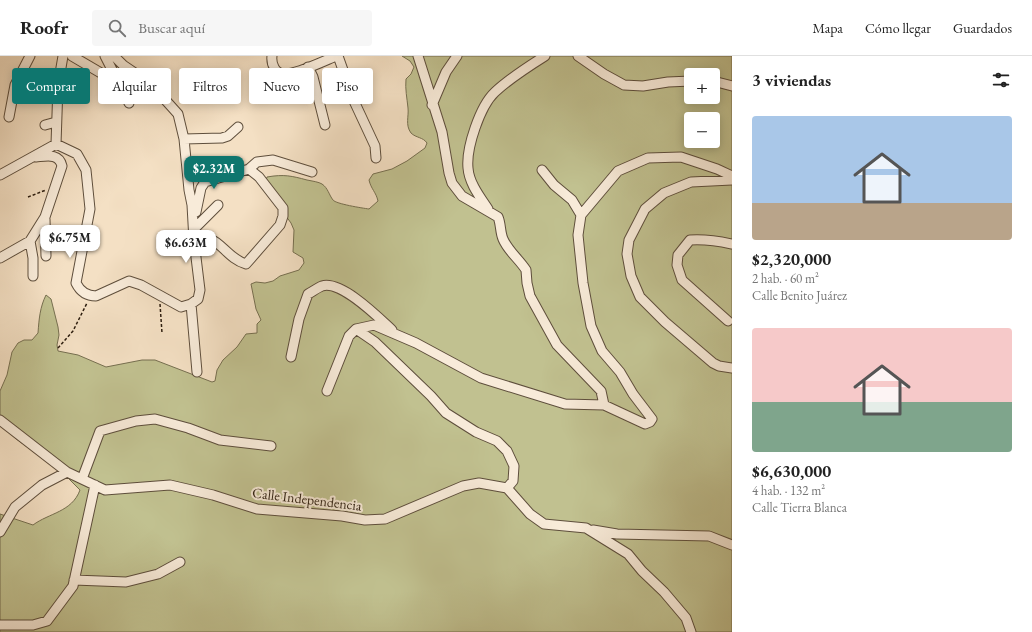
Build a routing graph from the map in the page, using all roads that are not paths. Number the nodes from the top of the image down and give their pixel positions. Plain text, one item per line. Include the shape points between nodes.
1 (30, 56) edge
2 (63, 56) edge
3 (72, 56) edge
4 (105, 56) edge
5 (114, 56) edge
6 (272, 56) edge
7 (337, 56) edge
8 (418, 56) edge
9 (457, 56) edge
10 (545, 56) edge
11 (578, 56) edge
12 (308, 67) junction
13 (111, 68) edge
14 (98, 71) edge
15 (684, 81) edge
16 (720, 83) edge
17 (732, 86) edge
18 (432, 105) junction
19 (9, 117) dead end
20 (56, 122) junction
21 (45, 124) dead end
22 (325, 125) dead end
23 (238, 128) dead end
24 (184, 140) junction
25 (56, 144) junction
26 (31, 158) junction
27 (376, 158) dead end
28 (249, 169) junction
29 (542, 170) dead end
30 (312, 172) dead end
31 (0, 175) edge
32 (732, 176) edge
33 (732, 180) edge
34 (218, 205) dead end
35 (489, 211) junction
36 (581, 215) junction
37 (45, 217) junction
38 (194, 227) junction
39 (30, 241) junction
40 (194, 241) junction
41 (732, 244) edge
42 (46, 256) dead end
43 (0, 258) edge
44 (33, 276) dead end
45 (191, 304) junction
46 (728, 321) dead end
47 (356, 329) junction
48 (398, 335) junction
49 (291, 357) dead end
50 (732, 368) edge
51 (196, 372) dead end
52 (327, 391) dead end
53 (604, 404) junction
54 (0, 420) edge
55 (271, 446) dead end
56 (67, 472) junction
57 (82, 479) junction
58 (95, 485) junction
59 (507, 488) junction
60 (586, 528) junction
61 (0, 532) edge
62 (732, 545) edge
63 (180, 562) dead end
64 (74, 580) junction
65 (0, 625) edge
66 (691, 632) edge

1 - 19 street via 15,85
2 - 20 street
3 - 14 street
4 - 13 street
5 - 24 street via 151,84 178,114
6 - 12 street via 274,68 280,73 285,74
7 - 12 street
7 - 27 street via 375,146
8 - 18 street
9 - 18 street via 446,72
10 - 35 street via 494,92 479,116 470,145 468,169 475,190
11 - 15 street via 624,85 643,86
12 - 22 street
16 - 17 street
18 - 35 street via 442,132 452,183 462,196
20 - 21 street
20 - 25 street
23 - 24 street via 222,138
24 - 38 street
25 - 26 street
25 - 45 street via 77,154 86,170 90,209 76,283 80,291 96,296 129,281 141,284 181,307
26 - 31 street
26 - 37 street via 50,155 61,161 62,166
28 - 30 street via 257,162 272,160
28 - 38 street via 205,182 201,188
28 - 40 street via 259,177 283,208 280,225 246,264 239,262 215,242 208,239
29 - 36 street via 554,185 572,200
32 - 36 street via 681,158 648,158 618,171
33 - 50 street via 692,182 664,193 646,209 629,240 627,254 640,297 713,363
34 - 38 street
35 - 53 street via 498,217 503,238 511,253 526,270 530,296 557,345 601,391
36 - 53 street via 578,235 591,326 602,351 620,372 652,419 645,424
37 - 39 street
37 - 42 street
38 - 40 street
39 - 43 street
39 - 44 street
40 - 45 street via 200,290 198,299
41 - 46 street via 690,240 678,256 677,265 682,280
45 - 51 street
47 - 48 street via 374,325
47 - 52 street via 348,336
47 - 59 street via 375,342 446,413 476,432 497,441 507,451 514,466 513,480
48 - 49 street via 364,304 336,286 322,286 308,294 299,319
48 - 53 street via 481,378 565,404
54 - 56 street, Calle Independencia
55 - 57 street via 220,440 188,428 155,420 136,421 100,431
56 - 57 street, Calle Independencia
56 - 61 street via 42,485 15,507
57 - 58 street, Calle Independencia
58 - 59 street, Calle Independencia via 105,490 170,485 257,509 365,520 385,519 463,486 479,483
58 - 64 street
59 - 60 street via 530,514 544,524
60 - 62 street via 617,534 709,536
60 - 66 street via 628,554 686,618
63 - 64 street via 158,574 126,582
64 - 65 street via 73,586 48,621 33,625

